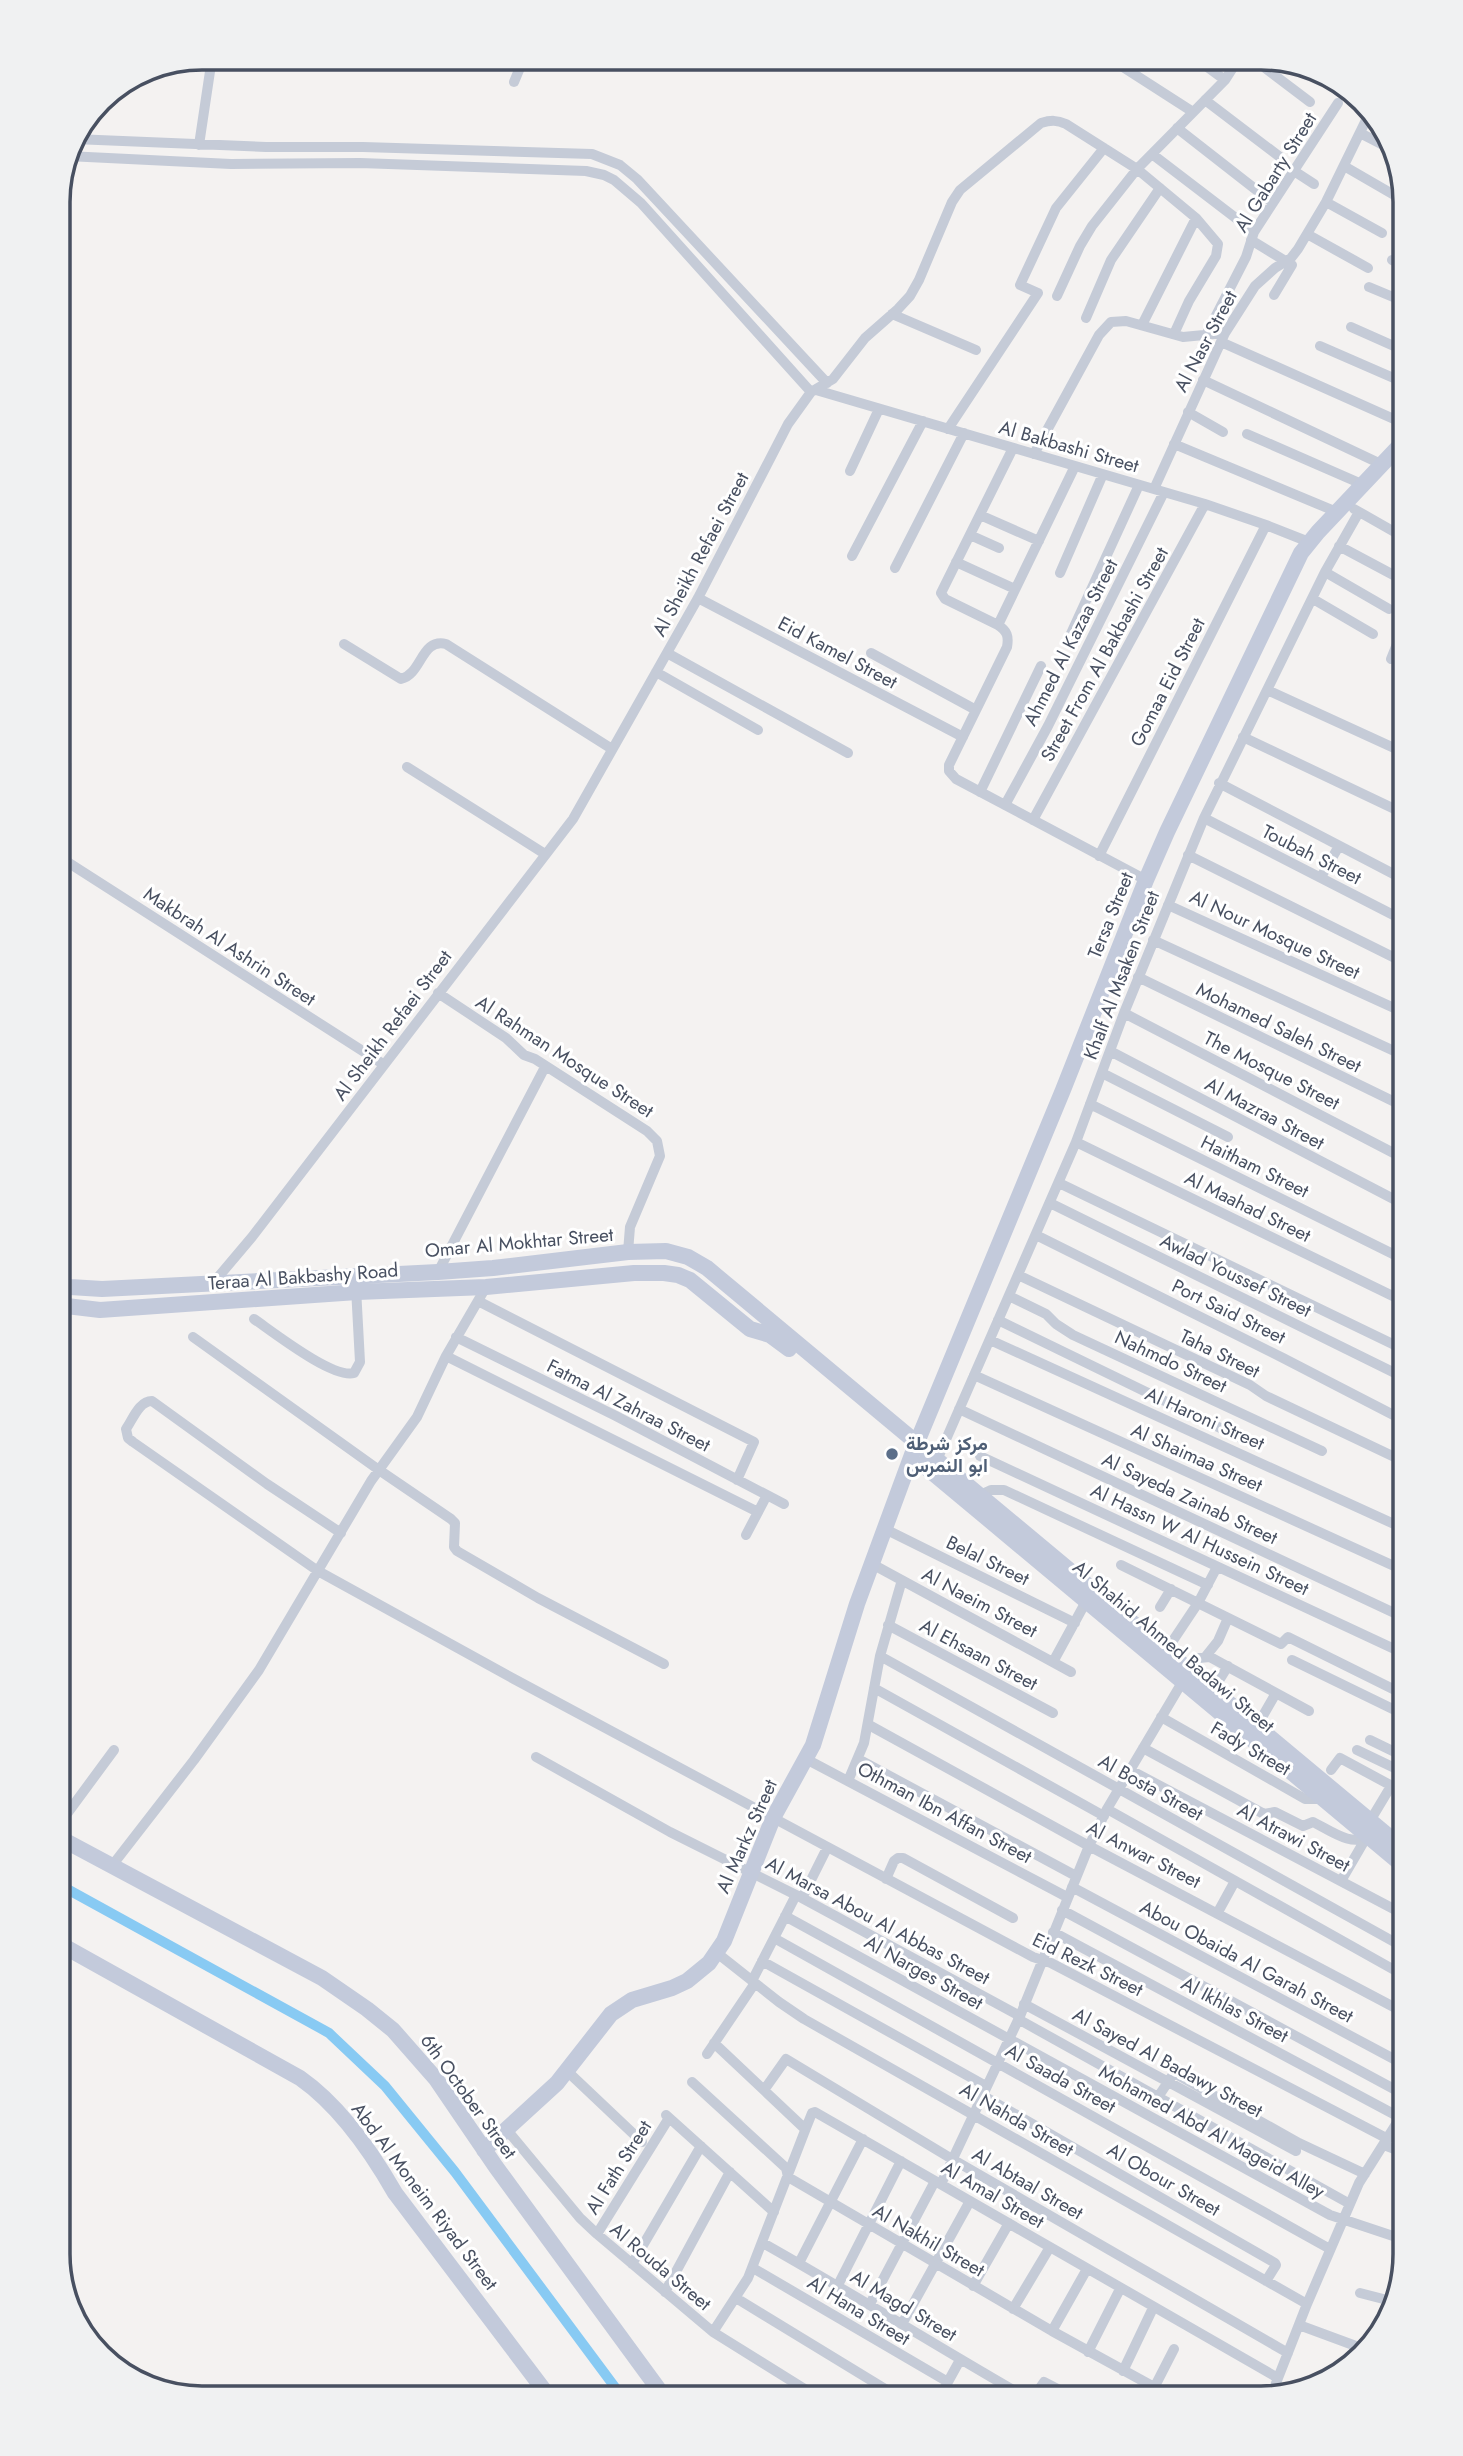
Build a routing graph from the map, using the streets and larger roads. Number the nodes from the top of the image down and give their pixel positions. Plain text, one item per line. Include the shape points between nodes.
1 (210, 70) edge
2 (519, 70) edge
3 (1128, 70) edge
4 (1211, 70) edge
5 (1231, 70) edge
6 (1268, 70) edge
7 (1225, 80) junction
8 (514, 82) dead end
9 (1205, 100) junction
10 (1310, 102) dead end
11 (1338, 103) dead end
12 (1193, 112) junction
13 (1365, 122) edge
14 (1177, 128) junction
15 (1360, 133) junction
16 (86, 140) edge
17 (1378, 142) edge
18 (198, 145) junction
19 (309, 146) junction
20 (1104, 148) junction
21 (569, 152) junction
22 (1152, 154) junction
23 (79, 157) edge
24 (1280, 157) dead end
25 (310, 163) junction
26 (1344, 166) junction
27 (1138, 169) junction
28 (568, 170) junction
29 (1294, 171) junction
30 (1314, 184) dead end
31 (1160, 188) junction
32 (1393, 194) edge
33 (1326, 202) junction
34 (1273, 203) junction
35 (1196, 218) junction
36 (1382, 233) dead end
37 (1307, 234) junction
38 (1252, 236) junction
39 (1287, 261) junction
40 (1368, 268) dead end
41 (1369, 287) dead end
42 (1274, 295) dead end
43 (1058, 296) dead end
44 (1393, 297) edge
45 (892, 314) junction
46 (1086, 318) dead end
47 (1142, 325) junction
48 (1351, 327) dead end
49 (1174, 334) junction
50 (1206, 335) junction
51 (1223, 337) junction
52 (1320, 346) dead end
53 (1393, 346) edge
54 (976, 350) dead end
55 (1393, 378) edge
56 (1203, 380) junction
57 (827, 383) junction
58 (813, 391) junction
59 (879, 408) junction
60 (1188, 412) junction
61 (1393, 418) edge
62 (923, 421) junction
63 (948, 429) junction
64 (1223, 432) dead end
65 (964, 433) junction
66 (1247, 434) dead end
67 (1174, 444) junction
68 (1013, 448) junction
69 (1034, 454) junction
70 (1393, 454) edge
71 (1383, 465) junction
72 (1075, 466) junction
73 (850, 471) dead end
74 (1103, 474) junction
75 (1139, 485) junction
76 (1364, 485) junction
77 (1159, 491) junction
78 (1205, 504) junction
79 (1347, 509) junction
80 (980, 515) junction
81 (1266, 525) junction
82 (1393, 532) edge
83 (970, 535) junction
84 (1039, 541) junction
85 (1309, 542) junction
86 (1339, 546) junction
87 (999, 548) dead end
88 (852, 556) dead end
89 (956, 562) junction
90 (895, 568) dead end
91 (1325, 572) junction
92 (1060, 573) dead end
93 (1393, 575) edge
94 (1015, 589) junction
95 (698, 598) junction
96 (1312, 599) junction
97 (1389, 609) dead end
98 (998, 625) junction
99 (1373, 634) dead end
100 (1068, 640) dead end
101 (344, 644) dead end
102 (667, 653) junction
103 (871, 653) dead end
104 (1393, 654) edge
105 (1391, 659) dead end
106 (1041, 666) dead end
107 (656, 672) junction
108 (1266, 690) junction
109 (976, 710) junction
110 (758, 730) dead end
111 (963, 737) junction
112 (1243, 737) junction
113 (1393, 748) edge
114 (612, 749) junction
115 (848, 753) dead end
116 (407, 767) dead end
117 (1219, 783) junction
118 (980, 792) junction
119 (1005, 806) junction
120 (1393, 808) edge
121 (1204, 818) junction
122 (1033, 820) junction
123 (1339, 846) junction
124 (544, 854) junction
125 (1188, 855) junction
126 (1099, 856) junction
127 (70, 864) edge
128 (1393, 874) edge
129 (1321, 877) junction
130 (1146, 880) junction
131 (1168, 905) junction
132 (1393, 915) edge
133 (1153, 940) junction
134 (1393, 953) edge
135 (1138, 977) junction
136 (438, 993) junction
137 (1393, 1008) edge
138 (1124, 1013) junction
139 (1393, 1050) edge
140 (1110, 1051) junction
141 (383, 1064) junction
142 (545, 1067) junction
143 (1102, 1073) junction
144 (1393, 1101) edge
145 (1090, 1104) junction
146 (1228, 1138) dead end
147 (1076, 1142) junction
148 (1393, 1153) edge
149 (1059, 1183) junction
150 (1393, 1199) edge
151 (1050, 1203) junction
152 (1036, 1235) junction
153 (628, 1252) junction
154 (1393, 1254) edge
155 (438, 1272) junction
156 (1018, 1275) junction
157 (402, 1281) junction
158 (214, 1282) junction
159 (356, 1282) junction
160 (490, 1283) junction
161 (70, 1286) edge
162 (151, 1296) junction
163 (1009, 1296) junction
164 (1393, 1296) edge
165 (70, 1306) edge
166 (254, 1319) dead end
167 (998, 1320) junction
168 (193, 1337) dead end
169 (456, 1337) junction
170 (990, 1340) junction
171 (1393, 1344) edge
172 (446, 1356) junction
173 (818, 1360) junction
174 (1393, 1372) edge
175 (974, 1375) junction
176 (959, 1409) junction
177 (1393, 1415) edge
178 (1247, 1441) dead end
179 (917, 1443) junction
180 (1322, 1451) dead end
181 (980, 1455) dead end
182 (1393, 1456) edge
183 (934, 1457) junction
184 (379, 1470) junction
185 (737, 1480) junction
186 (767, 1495) junction
187 (980, 1495) junction
188 (784, 1504) dead end
189 (758, 1512) junction
190 (1393, 1524) edge
191 (885, 1529) junction
192 (341, 1533) junction
193 (746, 1535) dead end
194 (872, 1564) junction
195 (1121, 1565) dead end
196 (1393, 1566) edge
197 (1217, 1567) junction
198 (318, 1570) junction
199 (902, 1580) junction
200 (1208, 1585) junction
201 (1171, 1589) junction
202 (1089, 1595) junction
203 (1198, 1602) junction
204 (1160, 1606) dead end
205 (1393, 1612) edge
206 (1228, 1618) junction
207 (1075, 1623) junction
208 (888, 1625) junction
209 (1393, 1648) edge
210 (880, 1656) junction
211 (1163, 1656) junction
212 (1206, 1656) junction
213 (1292, 1660) dead end
214 (1053, 1662) junction
215 (664, 1664) dead end
216 (1228, 1666) junction
217 (1072, 1672) dead end
218 (1186, 1675) junction
219 (1220, 1679) dead end
220 (874, 1688) junction
221 (1393, 1689) edge
222 (1276, 1693) junction
223 (1393, 1708) edge
224 (1309, 1711) dead end
225 (1053, 1713) dead end
226 (1161, 1717) junction
227 (869, 1725) junction
228 (1257, 1726) junction
229 (1370, 1740) dead end
230 (1143, 1748) junction
231 (114, 1750) dead end
232 (1357, 1750) dead end
233 (1393, 1751) edge
234 (1271, 1755) junction
235 (536, 1757) dead end
236 (806, 1759) junction
237 (858, 1759) junction
238 (1393, 1767) edge
239 (1130, 1770) junction
240 (1331, 1770) dead end
241 (1258, 1772) junction
242 (848, 1781) junction
243 (1391, 1786) joint
244 (1119, 1789) junction
245 (1321, 1800) junction
246 (70, 1810) edge
247 (1105, 1813) junction
248 (773, 1818) junction
249 (1307, 1823) junction
250 (1368, 1831) junction
251 (1393, 1844) edge
252 (70, 1845) edge
253 (1089, 1846) junction
254 (827, 1848) junction
255 (1393, 1855) edge
256 (111, 1867) junction
257 (751, 1872) junction
258 (1076, 1876) junction
259 (886, 1879) junction
260 (1235, 1881) junction
261 (1341, 1881) junction
262 (1069, 1892) junction
263 (799, 1897) junction
264 (1393, 1909) edge
265 (1062, 1910) junction
266 (1218, 1912) junction
267 (785, 1916) junction
268 (1013, 1918) dead end
269 (1053, 1932) junction
270 (774, 1938) junction
271 (1393, 1941) edge
272 (70, 1950) edge
273 (717, 1953) junction
274 (1041, 1960) junction
275 (762, 1961) junction
276 (1393, 1969) edge
277 (754, 1982) junction
278 (1024, 2004) junction
279 (1393, 2007) edge
280 (1019, 2017) junction
281 (1008, 2039) junction
282 (714, 2043) junction
283 (706, 2054) dead end
284 (1393, 2059) edge
285 (997, 2063) junction
286 (567, 2071) junction
287 (692, 2082) dead end
288 (1167, 2082) junction
289 (1393, 2089) edge
290 (764, 2090) junction
291 (984, 2090) junction
292 (1158, 2097) junction
293 (1393, 2109) edge
294 (973, 2114) junction
295 (806, 2128) junction
296 (507, 2130) junction
297 (1393, 2130) edge
298 (863, 2139) junction
299 (1386, 2142) junction
300 (642, 2143) dead end
301 (701, 2146) junction
302 (1393, 2146) edge
303 (1297, 2147) junction
304 (484, 2150) junction
305 (952, 2159) junction
306 (901, 2161) junction
307 (1289, 2170) junction
308 (730, 2172) junction
309 (1365, 2174) junction
310 (788, 2177) junction
311 (938, 2182) junction
312 (970, 2200) junction
313 (830, 2203) junction
314 (1350, 2204) junction
315 (774, 2212) junction
316 (1343, 2221) junction
317 (1009, 2223) junction
318 (868, 2225) junction
319 (597, 2234) junction
320 (1393, 2237) edge
321 (762, 2243) junction
322 (901, 2245) junction
323 (1050, 2247) junction
324 (1330, 2249) junction
325 (799, 2263) junction
326 (632, 2264) junction
327 (935, 2264) junction
328 (753, 2268) junction
329 (1087, 2269) junction
330 (1266, 2281) junction
331 (838, 2285) junction
332 (972, 2286) junction
333 (1120, 2289) junction
334 (665, 2292) junction
335 (1360, 2293) dead end
336 (736, 2298) junction
337 (1385, 2299) edge
338 (870, 2304) junction
339 (1307, 2304) junction
340 (1153, 2308) junction
341 (1013, 2309) junction
342 (902, 2324) junction
343 (1299, 2325) junction
344 (1052, 2331) junction
345 (713, 2332) junction
346 (1355, 2346) edge
347 (1174, 2348) dead end
348 (1088, 2352) junction
349 (1288, 2353) junction
350 (960, 2360) junction
351 (1122, 2371) junction
352 (1278, 2378) junction
353 (948, 2382) junction
354 (1275, 2385) edge
355 (541, 2386) edge
356 (656, 2386) edge
357 (800, 2386) edge
358 (880, 2386) edge
359 (946, 2386) edge
360 (1006, 2386) edge
361 (1150, 2386) edge
362 (1155, 2386) edge

1 - 18 street
2 - 8 street
3 - 12 street
4 - 7 street
5 - 7 street
6 - 10 street
7 - 9 street
9 - 12 street
9 - 24 street
11 - 29 street, Al Gabarty Street
12 - 14 street
13 - 15 street, Al Nasr Street
14 - 22 street
14 - 34 street
15 - 17 street
15 - 26 street, Al Nasr Street
16 - 18 street
18 - 19 street
19 - 21 street
19 - 25 street
20 - 27 street, Al Sheikh Refaei Street
20 - 45 street, Al Sheikh Refaei Street via 1058,121 1041,123 960,190 919,280
20 - 63 street via 1050,218 1020,285 1038,293
21 - 28 street
21 - 57 street via 608,160 637,179
22 - 27 street
22 - 38 street
23 - 25 street
25 - 28 street
26 - 32 street
26 - 33 street, Al Nasr Street
27 - 31 street, Al Sheikh Refaei Street
27 - 43 street via 1086,235
28 - 58 street via 604,175 623,187
29 - 30 street
29 - 34 street, Al Gabarty Street
31 - 35 street, Al Sheikh Refaei Street
31 - 46 street via 1115,253
33 - 36 street
33 - 37 street, Al Nasr Street
34 - 38 street, Al Gabarty Street
35 - 47 street
35 - 49 street, Al Sheikh Refaei Street via 1219,250
37 - 39 street, Al Nasr Street
37 - 40 street
38 - 39 street
38 - 50 street, Al Gabarty Street
39 - 42 street via 1292,268
39 - 51 street, Al Nasr Street via 1255,286
41 - 44 street
45 - 54 street
45 - 57 street, Al Sheikh Refaei Street
47 - 49 street
47 - 69 street via 1118,320 1105,327
48 - 53 street
49 - 50 street
50 - 51 street
51 - 56 street, Al Nasr Street
51 - 61 street
52 - 55 street
56 - 60 street, Al Nasr Street
56 - 71 street
57 - 58 street, Al Sheikh Refaei Street
58 - 59 street, Al Bakbashi Street
58 - 95 street, Al Sheikh Refaei Street via 779,441
59 - 62 street, Al Bakbashi Street
59 - 73 street
60 - 64 street
60 - 67 street, Al Nasr Street
62 - 63 street, Al Bakbashi Street
62 - 88 street
63 - 65 street, Al Bakbashi Street
65 - 68 street, Al Bakbashi Street
65 - 90 street
66 - 76 street
67 - 77 street, Al Nasr Street
67 - 79 street
68 - 69 street, Al Bakbashi Street
68 - 80 street
69 - 72 street, Al Bakbashi Street
70 - 71 street, Tersa Street
71 - 76 street, Tersa Street
72 - 74 street, Al Bakbashi Street
72 - 84 street
74 - 75 street, Al Bakbashi Street
74 - 92 street
75 - 77 street, Al Bakbashi Street
75 - 100 street
76 - 79 street, Tersa Street
77 - 78 street, Al Bakbashi Street
77 - 119 street, Ahmed Al Kazaa Street
78 - 81 street, Al Bakbashi Street
78 - 122 street, Street From Al Bakbashi Street
79 - 82 street
79 - 85 street, Tersa Street
79 - 86 street, Khalf Al Msaken Street
80 - 83 street
80 - 84 street
81 - 85 street, Al Bakbashi Street
81 - 126 street, Gomaa Eid Street
83 - 87 street
83 - 89 street
84 - 94 street
85 - 130 street, Tersa Street
86 - 91 street, Khalf Al Msaken Street
86 - 93 street
89 - 94 street
89 - 98 street via 942,597
91 - 96 street, Khalf Al Msaken Street
91 - 97 street
94 - 98 street
95 - 102 street, Al Sheikh Refaei Street
95 - 111 street, Eid Kamel Street
96 - 99 street
96 - 108 street, Khalf Al Msaken Street
98 - 109 street via 1009,638 1007,647
101 - 114 street via 401,679 410,676 433,644 446,644
102 - 107 street, Al Sheikh Refaei Street
102 - 115 street
103 - 109 street
104 - 105 street
106 - 118 street
107 - 110 street
107 - 114 street, Al Sheikh Refaei Street
108 - 112 street, Khalf Al Msaken Street
108 - 113 street
109 - 111 street
111 - 118 street via 949,771
112 - 117 street, Khalf Al Msaken Street
112 - 120 street
114 - 124 street, Al Sheikh Refaei Street via 573,819
116 - 124 street
117 - 121 street, Khalf Al Msaken Street
117 - 123 street
118 - 119 street
119 - 122 street
121 - 125 street, Khalf Al Msaken Street
121 - 129 street, Toubah Street
122 - 126 street
123 - 128 street
123 - 129 street
124 - 136 street, Al Sheikh Refaei Street
125 - 131 street, Khalf Al Msaken Street
125 - 134 street
126 - 130 street
127 - 141 street, Makbrah Al Ashrin Street
129 - 132 street, Toubah Street
130 - 179 street, Tersa Street
131 - 133 street, Khalf Al Msaken Street
131 - 137 street, Al Nour Mosque Street
133 - 135 street, Khalf Al Msaken Street
133 - 139 street
135 - 138 street, Khalf Al Msaken Street
135 - 144 street, Mohamed Saleh Street
136 - 141 street, Al Sheikh Refaei Street
136 - 142 street, Al Rahman Mosque Street
138 - 140 street, Khalf Al Msaken Street
138 - 148 street, The Mosque Street
140 - 143 street, Khalf Al Msaken Street
140 - 150 street, Al Mazraa Street
141 - 158 street, Al Sheikh Refaei Street
142 - 153 street, Al Rahman Mosque Street via 652,1135 660,1148 630,1227
142 - 155 street
143 - 145 street, Khalf Al Msaken Street
143 - 146 street
145 - 147 street, Khalf Al Msaken Street
145 - 154 street, Haitham Street
147 - 149 street, Khalf Al Msaken Street
147 - 164 street, Al Maahad Street
149 - 151 street, Khalf Al Msaken Street
149 - 171 street
151 - 152 street, Khalf Al Msaken Street
151 - 174 street, Awlad Youssef Street
152 - 156 street, Khalf Al Msaken Street
152 - 177 street, Port Said Street
153 - 160 street, Omar Al Mokhtar Street
153 - 173 street, Omar Al Mokhtar Street via 666,1251 697,1261
155 - 157 street, Omar Al Mokhtar Street
155 - 160 street, Omar Al Mokhtar Street
156 - 163 street, Khalf Al Msaken Street
156 - 182 street, Taha Street
157 - 159 street, Omar Al Mokhtar Street
157 - 160 street, Teraa Al Bakbashy Road
158 - 159 street, Omar Al Mokhtar Street
158 - 162 street, Omar Al Mokhtar Street
159 - 162 street, Teraa Al Bakbashy Road
159 - 166 street via 360,1362 354,1373 339,1373
160 - 169 street
160 - 173 street, Teraa Al Bakbashy Road via 634,1273 678,1275 754,1331
160 - 185 street via 754,1442
161 - 162 street, Omar Al Mokhtar Street
162 - 165 street, Teraa Al Bakbashy Road via 100,1310
163 - 167 street, Khalf Al Msaken Street
163 - 180 street, Nahmdo Street via 1046,1314 1073,1335
167 - 170 street, Khalf Al Msaken Street
167 - 178 street
168 - 184 street
169 - 172 street
169 - 185 street, Fatma Al Zahraa Street
170 - 175 street, Khalf Al Msaken Street
170 - 190 street, Al Haroni Street
172 - 184 street via 416,1417
172 - 189 street
173 - 179 street, Omar Al Mokhtar Street
175 - 176 street, Khalf Al Msaken Street
175 - 196 street, Al Shaimaa Street
176 - 183 street, Khalf Al Msaken Street
176 - 205 street, Al Sayeda Zainab Street
179 - 183 street, Al Shahid Ahmed Badawi Street
179 - 191 street, Al Markz Street
181 - 197 street, Al Hassn W Al Hussein Street
183 - 187 street, Al Shahid Ahmed Badawi Street
183 - 202 street, Al Shahid Ahmed Badawi Street via 927,1468
184 - 192 street
184 - 215 street via 456,1523 457,1551
185 - 186 street, Fatma Al Zahraa Street
186 - 188 street, Fatma Al Zahraa Street
186 - 189 street
187 - 200 street via 1004,1490
187 - 202 street, Al Shahid Ahmed Badawi Street
189 - 193 street
191 - 194 street, Al Markz Street
191 - 207 street, Belal Street
192 - 198 street
192 - 198 street, Eid Rezk Street via 152,1401 141,1406 126,1429 133,1442
194 - 199 street, Al Naeim Street
194 - 236 street, Al Markz Street
195 - 201 street
197 - 200 street
197 - 209 street, Al Hassn W Al Hussein Street
198 - 248 street, Eid Rezk Street
198 - 256 street via 258,1670
199 - 208 street
199 - 214 street, Al Naeim Street
200 - 203 street
201 - 203 street
201 - 204 street
202 - 207 street
202 - 211 street, Al Shahid Ahmed Badawi Street
203 - 206 street
203 - 211 street
206 - 212 street
206 - 221 street via 1282,1645 1288,1637
207 - 214 street
208 - 210 street
208 - 225 street, Al Ehsaan Street
210 - 220 street
210 - 244 street, Al Bosta Street
211 - 218 street, Al Shahid Ahmed Badawi Street
212 - 216 street
212 - 218 street
213 - 223 street
214 - 217 street, Al Naeim Street
216 - 219 street
216 - 222 street
218 - 226 street
218 - 228 street, Al Shahid Ahmed Badawi Street
218 - 234 street, Al Shahid Ahmed Badawi Street
220 - 227 street
220 - 247 street
222 - 224 street
222 - 228 street
226 - 230 street
226 - 241 street, Fady Street
227 - 237 street
227 - 253 street, Al Anwar Street
228 - 250 street, Al Shahid Ahmed Badawi Street
229 - 233 street
230 - 239 street
230 - 249 street via 1264,1814 1274,1811
231 - 246 street
232 - 238 street
234 - 241 street
234 - 245 street, Al Shahid Ahmed Badawi Street
235 - 257 street, Al Marsa Abou Al Abbas Street
236 - 242 street, Othman Ibn Affan Street
236 - 248 street, Al Markz Street
237 - 242 street
237 - 258 street
239 - 244 street
239 - 261 street, Al Atrawi Street
240 - 243 street via 1340,1758
241 - 245 street, Fady Street via 1305,1799
242 - 262 street, Othman Ibn Affan Street
243 - 250 street
244 - 247 street
244 - 271 street, Al Bosta Street
245 - 249 street
245 - 250 street, Al Shahid Ahmed Badawi Street
247 - 253 street
247 - 260 street
248 - 254 street, Eid Rezk Street
248 - 257 street, Al Markz Street
249 - 250 street via 1354,1841
250 - 251 street, Al Shahid Ahmed Badawi Street
250 - 255 street, Al Shahid Ahmed Badawi Street
250 - 261 street
252 - 256 street, 6th October Street
253 - 258 street
253 - 266 street, Al Anwar Street
254 - 259 street, Eid Rezk Street
254 - 263 street
256 - 304 street, 6th October Street via 322,1978 368,2009 414,2052
257 - 263 street, Al Marsa Abou Al Abbas Street
257 - 273 street, Al Markz Street
258 - 262 street
259 - 268 street via 894,1861 903,1858
259 - 274 street, Eid Rezk Street
260 - 266 street
260 - 276 street
261 - 264 street, Al Atrawi Street
262 - 265 street
262 - 284 street, Abou Obaida Al Garah Street
263 - 267 street
263 - 280 street, Al Marsa Abou Al Abbas Street
265 - 269 street
265 - 289 street
266 - 279 street, Al Anwar Street
267 - 270 street
267 - 281 street, Al Narges Street
269 - 274 street
269 - 293 street, Al Ikhlas Street
270 - 275 street
270 - 285 street, Al Saada Street
272 - 355 street, Abd Al Moneim Riyad Street via 319,2093 376,2160 395,2193
273 - 277 street, Al Nahda Street
273 - 286 street, Al Markz Street via 687,1981 632,2000 611,2014
274 - 278 street
274 - 299 street, Eid Rezk Street
275 - 277 street
275 - 291 street, Al Obour Street
277 - 282 street
277 - 294 street, Al Nahda Street via 804,2019
278 - 280 street
278 - 288 street, Al Sayed Al Badawy Street
280 - 281 street
280 - 292 street, Al Marsa Abou Al Abbas Street
281 - 285 street
281 - 316 street, Mohamed Abd Al Mageid Alley
282 - 283 street
282 - 290 street
285 - 291 street
285 - 324 street, Al Saada Street
286 - 296 street, Al Markz Street
286 - 300 street
287 - 310 street, Al Nakhil Street via 786,2168
288 - 292 street
288 - 303 street via 1174,2073
290 - 295 street
290 - 305 street, Al Abtaal Street via 786,2059
291 - 294 street
291 - 330 street, Al Obour Street via 1275,2263
292 - 307 street, Al Marsa Abou Al Abbas Street
294 - 305 street
294 - 330 street, Al Nahda Street
295 - 298 street, Al Amal Street via 814,2112
295 - 310 street
296 - 304 street, Al Markz Street
296 - 319 street, Al Rouda Street
297 - 299 street
298 - 306 street, Al Amal Street
298 - 313 street
299 - 302 street, Eid Rezk Street
299 - 309 street
301 - 308 street
301 - 319 street, Al Fath Street via 667,2116
301 - 326 street
303 - 307 street
303 - 309 street
304 - 356 street, 6th October Street
305 - 311 street
305 - 349 street, Al Abtaal Street
306 - 311 street, Al Amal Street
306 - 318 street
307 - 314 street, Al Marsa Abou Al Abbas Street
308 - 315 street
308 - 334 street
309 - 314 street
310 - 313 street, Al Nakhil Street
310 - 315 street
311 - 312 street, Al Amal Street
311 - 322 street
312 - 317 street, Al Amal Street
312 - 327 street
313 - 318 street, Al Nakhil Street
313 - 325 street
314 - 316 street
315 - 321 street
316 - 320 street, Mohamed Abd Al Mageid Alley
316 - 324 street
317 - 323 street, Al Amal Street
317 - 332 street
318 - 322 street, Al Nakhil Street
318 - 331 street
319 - 326 street, Al Rouda Street
321 - 325 street, Al Magd Street
321 - 328 street
322 - 327 street, Al Nakhil Street
322 - 338 street
323 - 329 street, Al Amal Street
323 - 341 street
324 - 339 street
325 - 331 street, Al Magd Street
326 - 334 street, Al Rouda Street
327 - 332 street, Al Nakhil Street
327 - 342 street
328 - 336 street
328 - 353 street, Al Hana Street
329 - 333 street, Al Amal Street
329 - 344 street
330 - 339 street, Al Nahda Street
331 - 338 street, Al Magd Street
332 - 341 street, Al Nakhil Street
333 - 340 street, Al Amal Street
333 - 348 street
334 - 345 street, Al Rouda Street
335 - 337 street
336 - 345 street
336 - 358 street
338 - 342 street, Al Magd Street
339 - 343 street
340 - 351 street
340 - 352 street, Al Amal Street
341 - 344 street, Al Nakhil Street
342 - 350 street, Al Magd Street
343 - 346 street
343 - 349 street
344 - 348 street, Al Nakhil Street
345 - 357 street, Al Rouda Street
347 - 362 street
348 - 351 street, Al Nakhil Street
349 - 352 street
350 - 353 street
350 - 360 street, Al Magd Street
351 - 361 street, Al Nakhil Street
352 - 354 street
353 - 359 street

